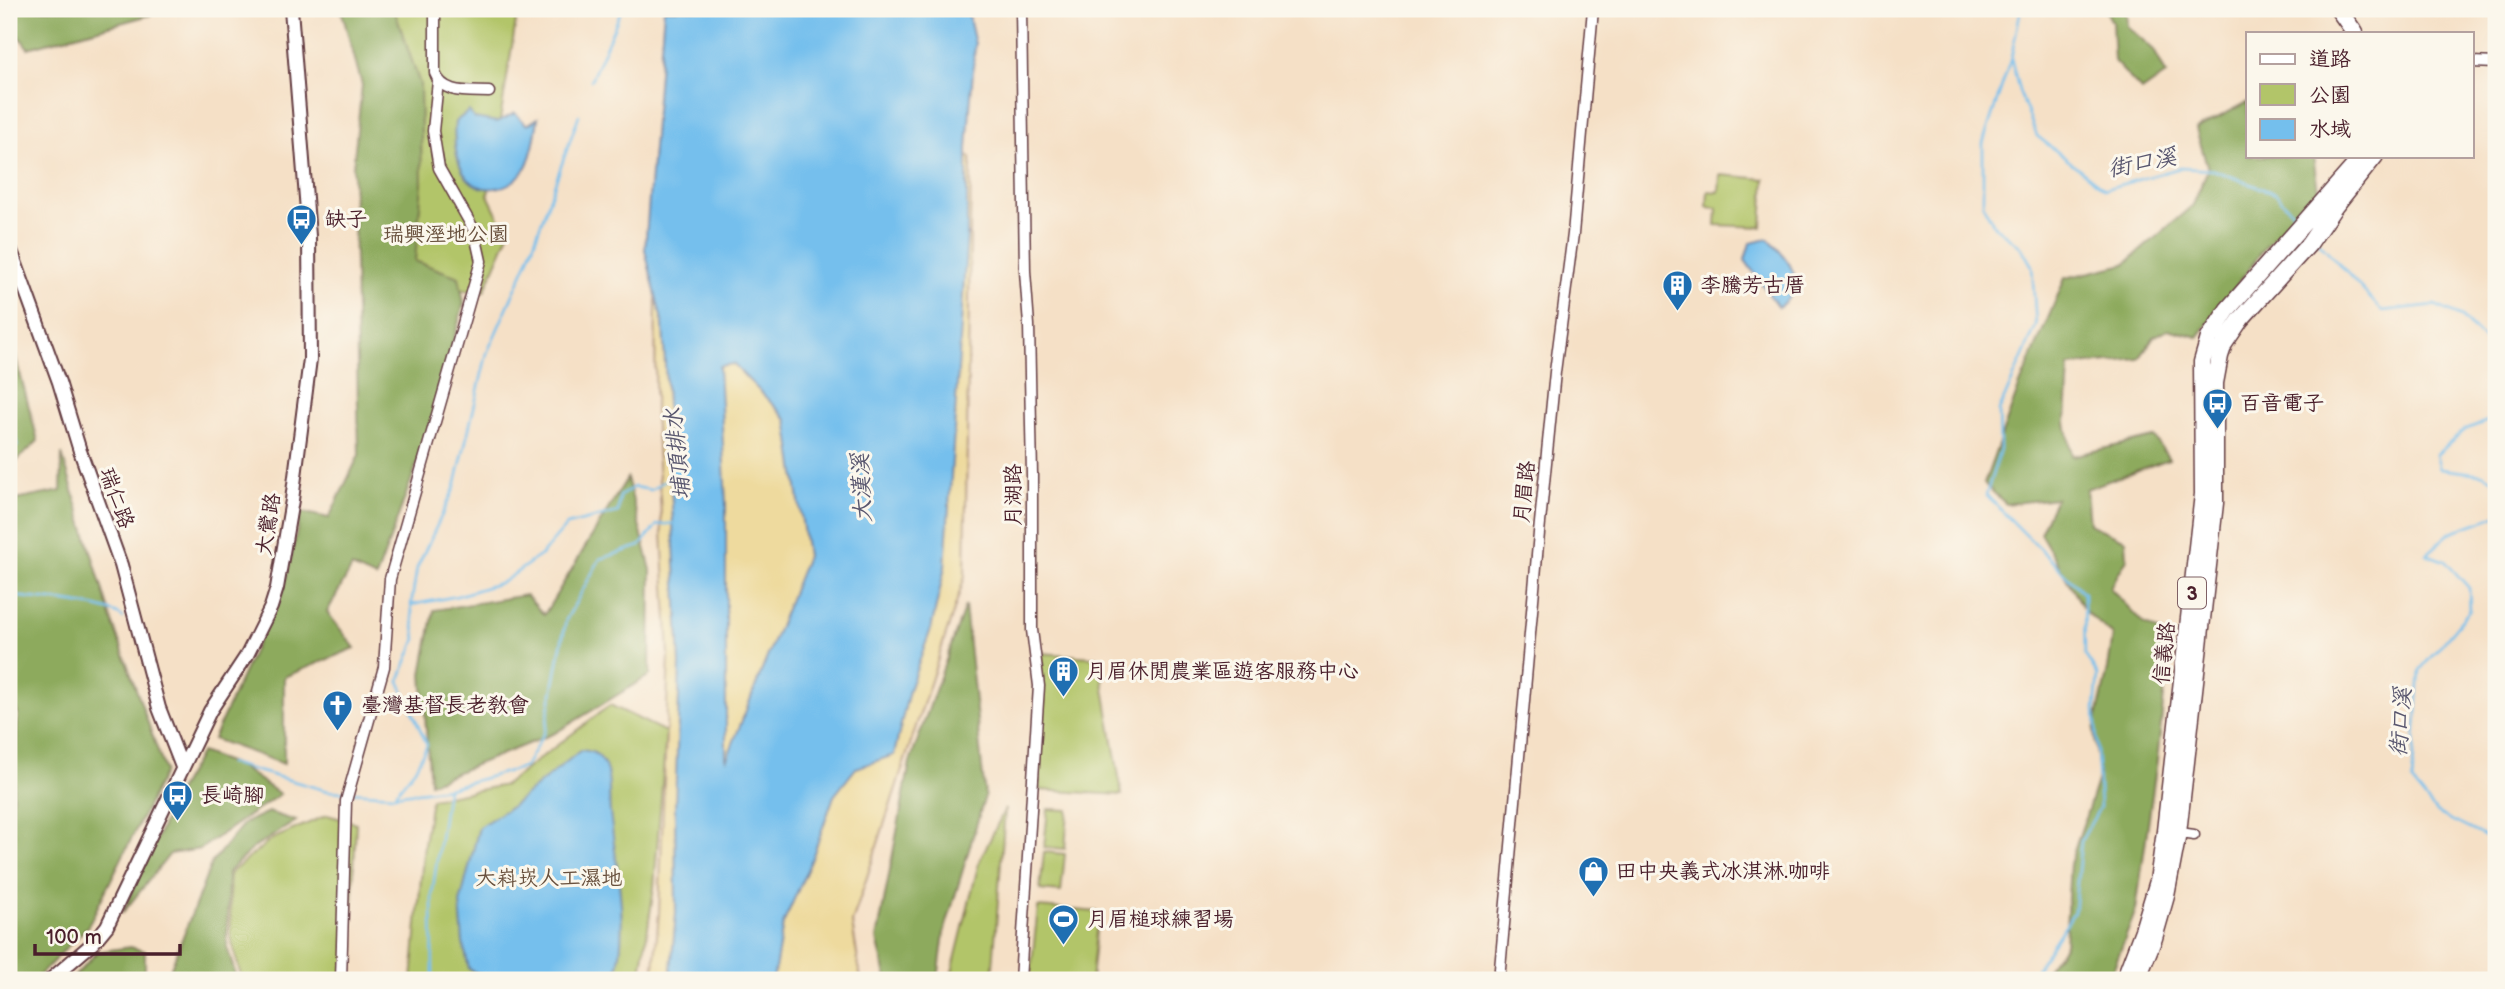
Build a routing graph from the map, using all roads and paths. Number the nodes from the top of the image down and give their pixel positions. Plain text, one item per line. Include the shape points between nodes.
1 (291, 9) edge
2 (435, 9) edge
3 (1021, 9) edge
4 (1593, 9) edge
5 (2327, 9) edge
6 (2338, 9) edge
7 (2342, 32) edge
8 (2354, 32) edge
9 (2474, 62) edge
10 (2496, 63) edge
11 (438, 81) junction
12 (489, 93) dead end
13 (2362, 158) edge
14 (2373, 158) edge
15 (2332, 202) junction
16 (9, 245) edge
17 (2210, 480) junction
18 (183, 767) junction
19 (2171, 832) junction
20 (2194, 835) dead end
21 (50, 980) edge
22 (341, 980) edge
23 (1020, 980) edge
24 (1499, 980) edge
25 (2124, 980) edge
26 (2137, 980) edge

1 - 18 street, 大鶯路 via 311,307 310,359 292,500 271,607 247,655 209,711
2 - 11 street
3 - 23 street, 月湖路 via 1032,630 1039,686
4 - 24 street, 月眉路 via 1540,519
5 - 7 main road
6 - 8 main road
9 - 10 street
11 - 12 street via 454,90
11 - 22 street via 433,131 439,168 474,230 481,261 390,579 384,667 346,801
13 - 15 main road, 3
14 - 15 main road, 3
15 - 17 main road, 信義路 / 3 via 2309,244 2224,344 2215,383
15 - 17 main road, 信義路 / 3 via 2297,232 2228,309 2209,338 2202,362
16 - 18 street, 瑞仁路 via 121,565 159,708
17 - 19 main road, 信義路 / 3
18 - 21 street, 大鶯路 via 107,926
19 - 20 street
19 - 25 main road, 信義路 / 3
19 - 26 main road, 信義路 / 3 via 2166,896

